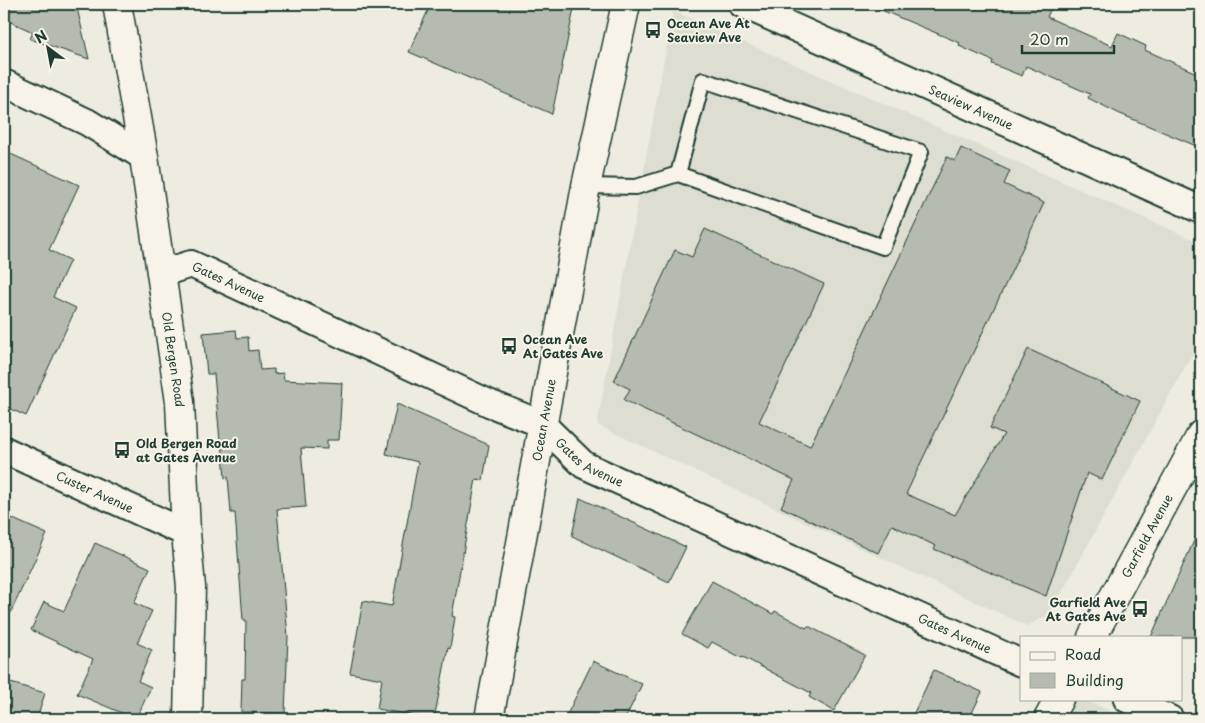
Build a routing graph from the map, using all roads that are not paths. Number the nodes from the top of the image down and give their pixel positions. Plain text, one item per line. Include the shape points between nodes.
1 (117, 4) edge
2 (626, 4) edge
3 (742, 4) edge
4 (4, 83) edge
5 (144, 157) junction
6 (678, 174) junction
7 (586, 186) junction
8 (1201, 210) edge
9 (162, 273) junction
10 (542, 424) junction
11 (1201, 435) edge
12 (4, 450) edge
13 (186, 533) junction
14 (1093, 636) edge
15 (1020, 663) edge
16 (1058, 700) edge
17 (1129, 700) edge
18 (188, 719) edge
19 (489, 719) edge
20 (1048, 719) edge
21 (1170, 719) edge

1 - 5 main road, Old Bergen Road
2 - 7 main road, Ocean Avenue
3 - 8 street, Seaview Avenue
4 - 5 street via 87,122
5 - 9 main road, Old Bergen Road
6 - 6 lane via 884,247 921,152 703,80
6 - 7 lane via 636,187
7 - 10 main road, Ocean Avenue
9 - 10 street, Gates Avenue via 191,264 491,404
9 - 13 main road, Old Bergen Road via 180,402
10 - 15 street, Gates Avenue via 584,466
10 - 19 main road, Ocean Avenue
11 - 14 main road, Garfield Avenue
12 - 13 street, Custer Avenue
13 - 18 main road, Old Bergen Road via 191,587
16 - 20 main road
17 - 21 street

